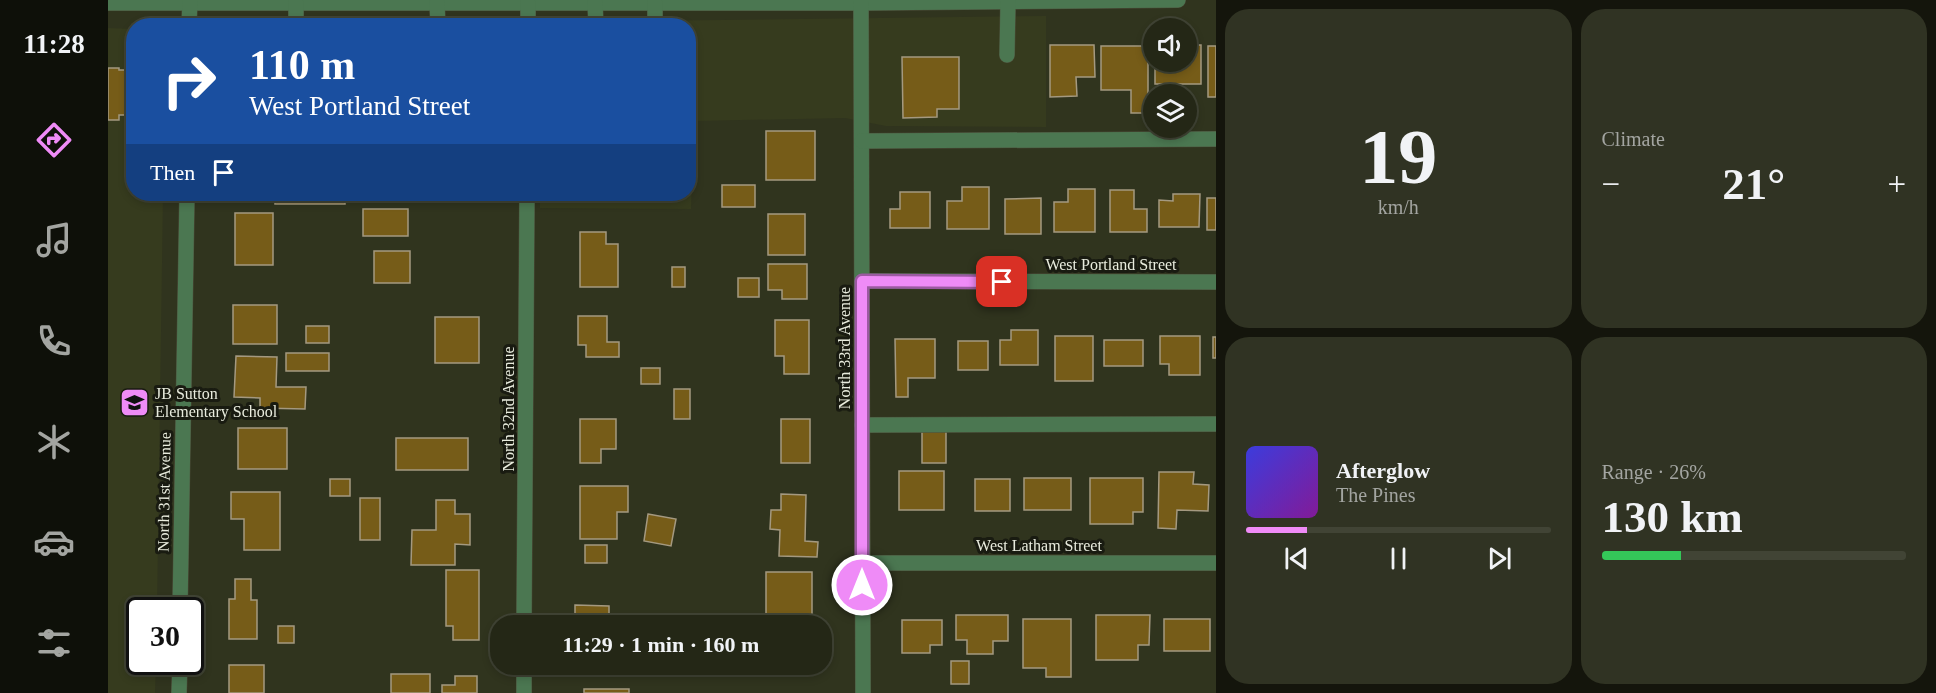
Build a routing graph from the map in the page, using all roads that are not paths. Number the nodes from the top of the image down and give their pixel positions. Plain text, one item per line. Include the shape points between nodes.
1 (1178, 0) edge
2 (190, 2) edge
3 (756, 2) edge
4 (1008, 2) junction
5 (108, 3) edge
6 (296, 3) junction
7 (437, 3) junction
8 (528, 3) junction
9 (595, 3) junction
10 (655, 3) junction
11 (861, 3) junction
12 (189, 18) edge
13 (296, 18) edge
14 (438, 18) edge
15 (528, 18) edge
16 (596, 18) edge
17 (655, 18) edge
18 (1007, 55) dead end
19 (1216, 139) edge
20 (862, 141) junction
21 (187, 201) edge
22 (527, 201) edge
23 (862, 281) junction
24 (1216, 282) edge
25 (1216, 424) edge
26 (862, 425) junction
27 (862, 563) junction
28 (1216, 563) edge
29 (180, 597) edge
30 (524, 615) edge
31 (180, 675) edge
32 (524, 675) edge
33 (179, 693) edge
34 (524, 693) edge
35 (863, 693) edge

1 - 4 street
2 - 5 street
2 - 6 street
2 - 12 street
3 - 10 street
3 - 11 street
4 - 11 street
4 - 18 street
6 - 7 street
6 - 13 street
7 - 8 street
7 - 14 street
8 - 9 street
8 - 15 street
9 - 10 street
9 - 16 street
10 - 17 street
11 - 20 street, North 33rd Avenue
19 - 20 street
20 - 23 street, North 33rd Avenue
21 - 29 street, North 31st Avenue
22 - 30 street, North 32nd Avenue
23 - 24 street, West Portland Street
23 - 26 street, North 33rd Avenue
25 - 26 street
26 - 27 street, North 33rd Avenue
27 - 28 street, West Latham Street
27 - 35 street, North 33rd Avenue
31 - 33 street
32 - 34 street

